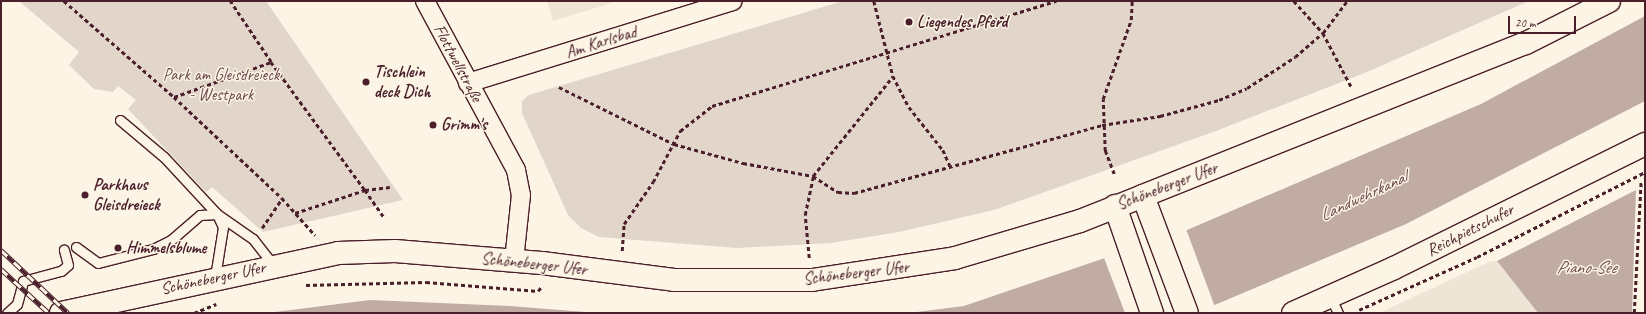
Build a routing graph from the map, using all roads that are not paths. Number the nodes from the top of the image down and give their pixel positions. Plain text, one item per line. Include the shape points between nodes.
1 (425, 1) edge
2 (733, 1) edge
3 (1609, 1) edge
4 (468, 83) junction
5 (120, 120) dead end
6 (1645, 144) edge
7 (1143, 196) junction
8 (1115, 206) junction
9 (217, 214) junction
10 (76, 247) dead end
11 (64, 250) dead end
12 (514, 261) junction
13 (273, 265) junction
14 (215, 277) junction
15 (1334, 305) edge
16 (7, 313) edge
17 (61, 313) edge
18 (1152, 313) edge
19 (1187, 313) edge
20 (1293, 313) edge

1 - 4 street, Flottwellstraße
2 - 4 street, Am Karlsbad
3 - 7 main road, Schöneberger Ufer via 1526,43
4 - 12 street, Flottwellstraße via 516,170 521,195
5 - 9 lane via 164,157
6 - 15 main road, Reichpietschufer
7 - 8 main road, Schöneberger Ufer
7 - 19 main road
8 - 12 main road, Schöneberger Ufer via 1020,240 955,258 812,280 674,280
8 - 18 main road
9 - 10 lane via 200,215 171,240 153,249 98,263
9 - 13 lane via 253,239
9 - 14 lane via 223,227
11 - 16 lane via 68,265 61,271 23,281 18,304
12 - 13 main road, Schöneberger Ufer via 395,251 338,253
13 - 14 main road, Schöneberger Ufer
14 - 17 main road, Schöneberger Ufer
15 - 20 main road, Reichpietschufer

